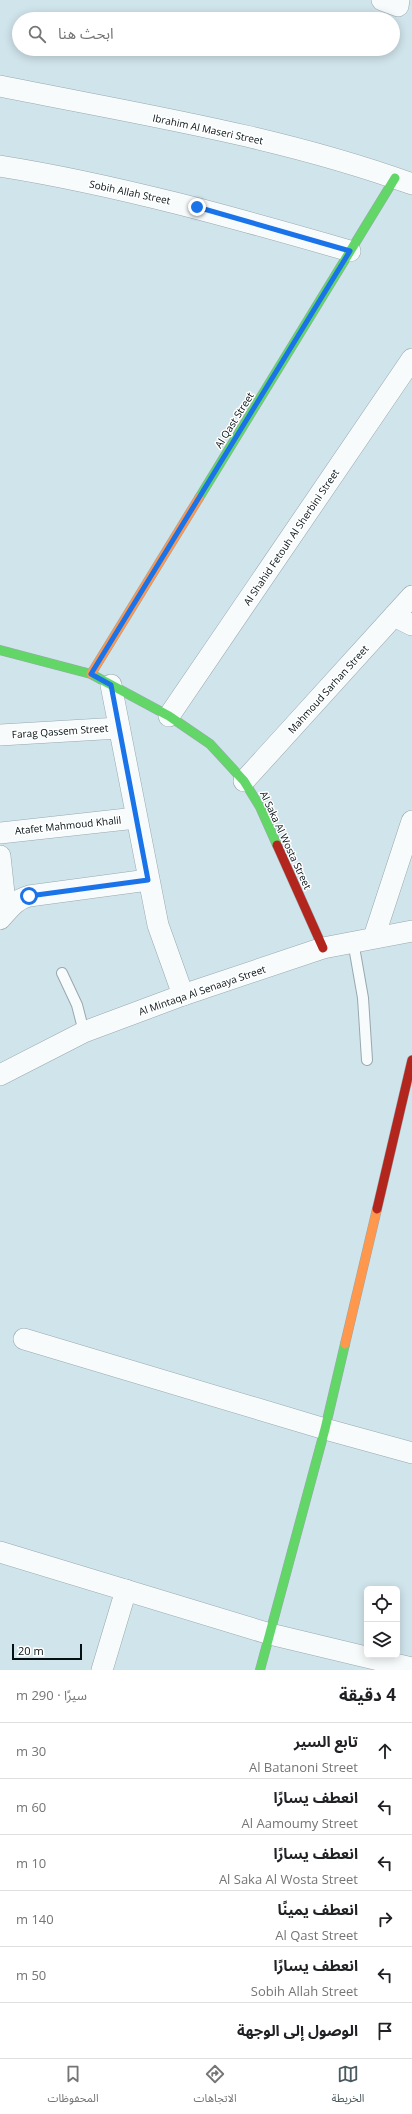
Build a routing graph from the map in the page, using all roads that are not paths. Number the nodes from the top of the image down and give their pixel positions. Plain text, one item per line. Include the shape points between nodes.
1 (0, 86) edge
2 (0, 166) edge
3 (403, 181) edge
4 (350, 251) junction
5 (412, 359) edge
6 (412, 596) edge
7 (403, 621) edge
8 (0, 652) edge
9 (91, 674) junction
10 (111, 685) junction
11 (169, 716) junction
12 (119, 728) junction
13 (0, 735) edge
14 (244, 780) junction
15 (136, 818) junction
16 (412, 821) edge
17 (0, 833) edge
18 (0, 856) edge
19 (148, 880) junction
20 (3, 916) edge
21 (412, 931) edge
22 (374, 937) junction
23 (353, 941) junction
24 (323, 948) junction
25 (62, 973) dead end
26 (183, 995) junction
27 (84, 1032) junction
28 (367, 1060) dead end
29 (412, 1060) edge
30 (0, 1075) edge
31 (24, 1339) dead end
32 (325, 1429) junction
33 (412, 1453) edge
34 (0, 1552) edge
35 (126, 1590) junction
36 (270, 1634) junction
37 (412, 1668) edge
38 (102, 1670) edge
39 (260, 1670) edge

1 - 3 street, Ibrahim Al Maseri Street via 239,135 318,155
2 - 4 street, Sobih Allah Street via 197,207
3 - 4 street, Al Qast Street
4 - 9 street, Al Qast Street
5 - 11 street, Al Shahid Fetouh Al Sherbini Street
6 - 7 street, Mahmoud Sarhan Street
7 - 14 street, Mahmoud Sarhan Street
8 - 9 street, Al Saka Al Wosta Street
9 - 10 street, Al Saka Al Wosta Street
10 - 11 street, Al Saka Al Wosta Street
10 - 12 street
11 - 14 street, Al Saka Al Wosta Street via 210,744
12 - 13 street, Farag Qassem Street
12 - 15 street
14 - 24 street, Al Saka Al Wosta Street via 260,807
15 - 17 street, Atafet Mahmoud Khalil
15 - 19 street
16 - 22 street
18 - 20 street
19 - 20 street via 29,896 20,899
19 - 26 street via 158,925
21 - 22 street, Al Mintaqa Al Senaaya Street
22 - 23 street, Al Mintaqa Al Senaaya Street
23 - 24 street, Al Mintaqa Al Senaaya Street
23 - 28 lane via 363,998
24 - 26 street, Al Mintaqa Al Senaaya Street
25 - 27 lane via 77,1005
26 - 27 street, Al Mintaqa Al Senaaya Street
27 - 30 street, Al Mintaqa Al Senaaya Street
29 - 32 street
31 - 32 street
32 - 33 street
32 - 36 street
34 - 35 street
35 - 36 street
35 - 38 street
36 - 37 street
36 - 39 street

